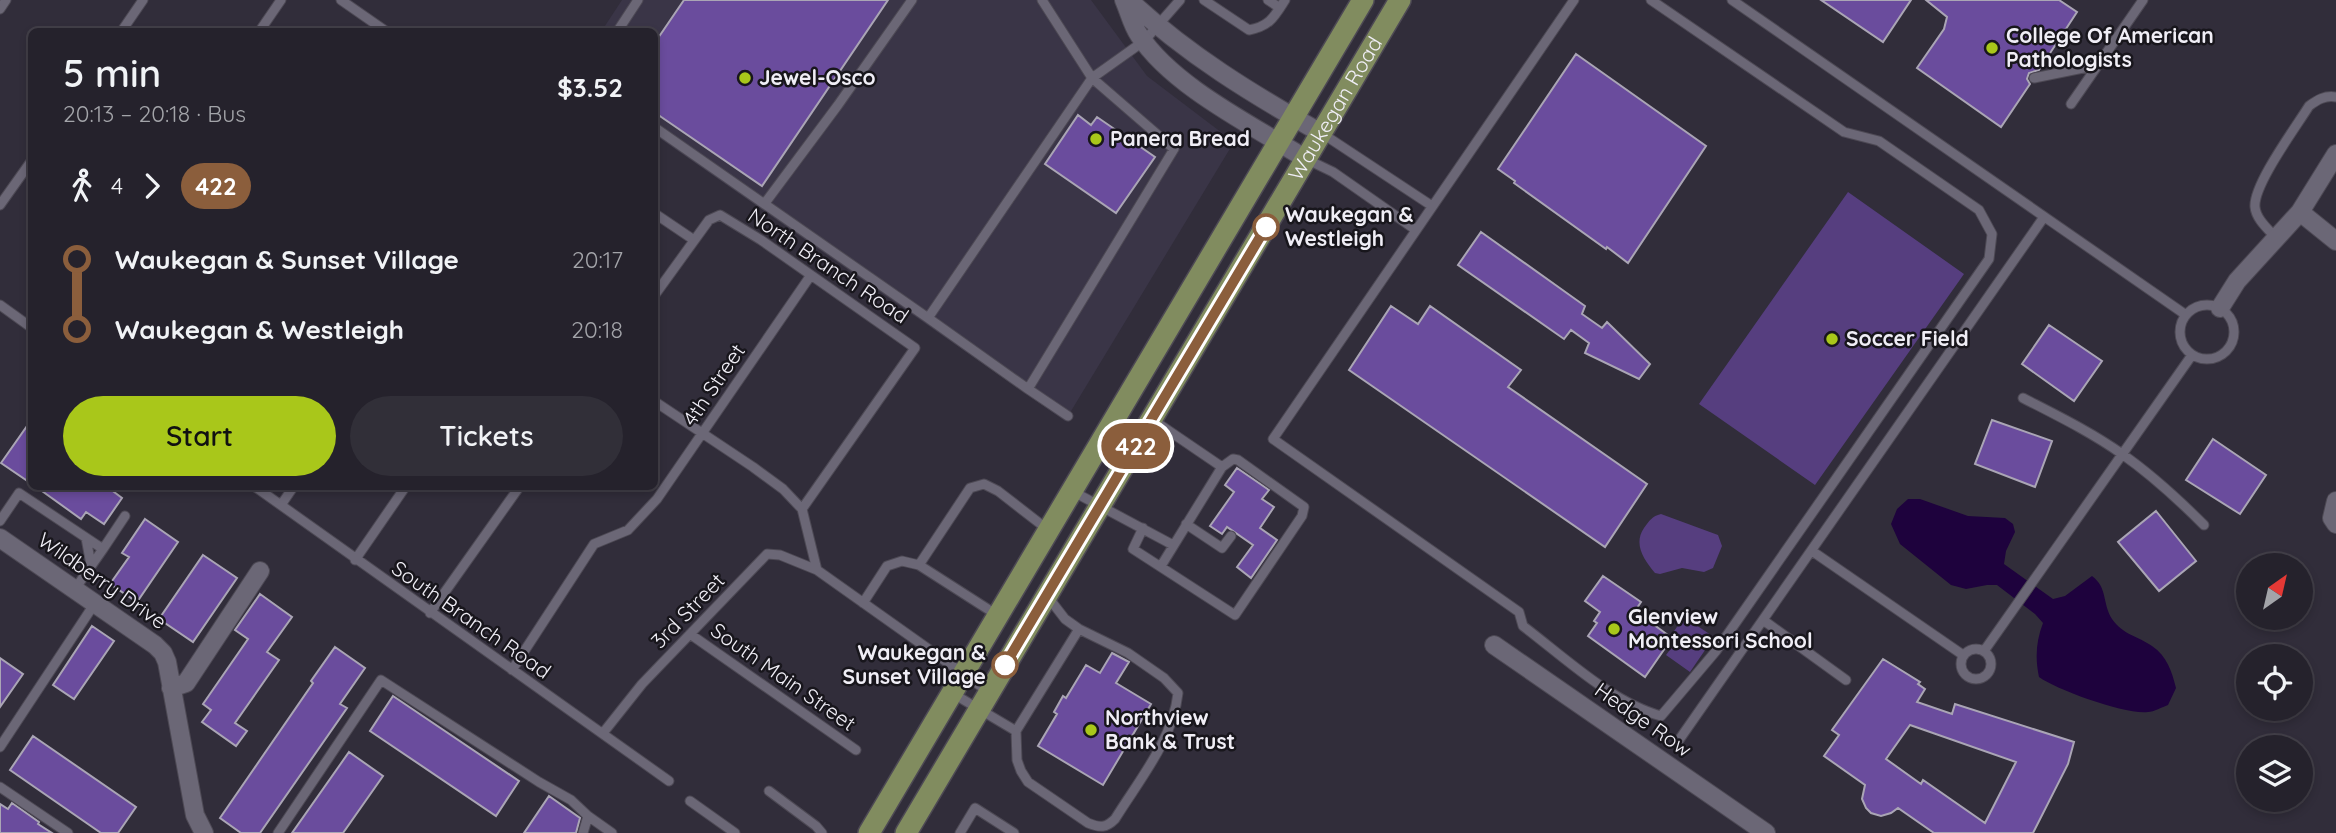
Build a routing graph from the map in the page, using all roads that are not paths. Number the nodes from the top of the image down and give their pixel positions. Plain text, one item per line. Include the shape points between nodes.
1 (6, 0) edge
2 (143, 0) edge
3 (281, 0) edge
4 (341, 0) edge
5 (638, 0) edge
6 (912, 0) edge
7 (1042, 0) edge
8 (1127, 0) edge
9 (1180, 0) edge
10 (1204, 0) edge
11 (1268, 0) edge
12 (1363, 0) edge
13 (1400, 0) edge
14 (1574, 0) edge
15 (1651, 0) edge
16 (1732, 0) edge
17 (2143, 0) edge
18 (1283, 4) edge
19 (0, 9) edge
20 (1157, 26) junction
21 (124, 28) edge
22 (262, 28) edge
23 (380, 28) edge
24 (620, 28) edge
25 (1144, 41) junction
26 (2098, 65) junction
27 (1092, 78) junction
28 (2034, 78) dead end
29 (2336, 97) edge
30 (2071, 104) dead end
31 (1294, 117) junction
32 (658, 130) edge
33 (1321, 133) junction
34 (1278, 141) junction
35 (2336, 154) edge
36 (1306, 159) junction
37 (28, 166) edge
38 (765, 203) junction
39 (0, 205) edge
40 (1432, 206) junction
41 (2300, 212) junction
42 (658, 216) edge
43 (2044, 217) junction
44 (1416, 230) junction
45 (2276, 238) junction
46 (694, 240) junction
47 (2336, 241) edge
48 (811, 275) junction
49 (658, 290) edge
50 (0, 305) edge
51 (2220, 308) junction
52 (2186, 315) junction
53 (928, 318) junction
54 (28, 325) edge
55 (2192, 355) junction
56 (1028, 389) junction
57 (2023, 398) dead end
58 (658, 404) edge
59 (1069, 416) dead end
60 (1152, 419) junction
61 (702, 433) junction
62 (2122, 454) junction
63 (1222, 467) junction
64 (1076, 484) junction
65 (260, 490) edge
66 (291, 490) edge
67 (402, 490) edge
68 (517, 490) edge
69 (1104, 500) junction
70 (2336, 500) edge
71 (281, 505) junction
72 (802, 509) junction
73 (125, 516) dead end
74 (0, 521) edge
75 (1186, 524) junction
76 (2336, 524) edge
77 (2204, 525) dead end
78 (1143, 528) junction
79 (1049, 530) junction
80 (1231, 536) dead end
81 (0, 538) edge
82 (86, 538) junction
83 (1173, 545) junction
84 (103, 549) junction
85 (1812, 551) junction
86 (355, 560) junction
87 (92, 565) junction
88 (919, 565) junction
89 (1161, 566) junction
90 (817, 570) junction
91 (260, 571) dead end
92 (75, 589) junction
93 (1047, 596) junction
94 (94, 603) junction
95 (863, 603) junction
96 (430, 612) junction
97 (999, 616) junction
98 (1763, 620) junction
99 (1079, 629) junction
100 (690, 634) junction
101 (1494, 645) dead end
102 (1984, 651) junction
103 (1963, 655) junction
104 (512, 670) junction
105 (963, 674) junction
106 (1846, 680) dead end
107 (171, 688) junction
108 (951, 693) junction
109 (984, 701) junction
110 (1016, 732) junction
111 (603, 733) junction
112 (1679, 740) dead end
113 (0, 747) edge
114 (856, 750) dead end
115 (669, 781) dead end
116 (0, 787) edge
117 (769, 791) dead end
118 (690, 801) dead end
119 (588, 816) junction
120 (1098, 830) edge
121 (68, 833) edge
122 (204, 833) edge
123 (278, 833) edge
124 (583, 833) edge
125 (612, 833) edge
126 (736, 833) edge
127 (822, 833) edge
128 (869, 833) edge
129 (906, 833) edge
130 (960, 833) edge
131 (1014, 833) edge
132 (1766, 833) edge

1 - 19 lane
2 - 21 lane
3 - 22 lane
4 - 23 lane
5 - 24 lane
6 - 38 lane
7 - 27 lane
8 - 20 street
8 - 25 street
9 - 20 lane
10 - 18 lane via 1249,30 1272,20
11 - 18 lane
12 - 31 main road, Waukegan Road
13 - 33 main road, Waukegan Road
14 - 40 lane
15 - 44 lane via 1844,132 1879,141 1979,209 1992,234 1989,259 1716,650 1661,716 1612,693 1523,626 1519,612 1273,439
16 - 43 lane
17 - 26 lane
20 - 25 lane
20 - 31 street
25 - 27 lane
25 - 34 street via 1191,87
26 - 28 lane
26 - 30 lane
27 - 53 lane
27 - 56 lane via 1174,149
29 - 45 lane via 2318,99 2309,106 2262,182 2255,210
31 - 33 street
31 - 34 main road, Waukegan Road
32 - 38 lane
33 - 36 main road, Waukegan Road
33 - 40 lane
34 - 36 street
34 - 64 main road, Waukegan Road
35 - 41 street
36 - 44 lane via 1333,172
36 - 60 main road, Waukegan Road
37 - 39 lane
38 - 53 lane
40 - 44 lane
41 - 45 street
41 - 47 street
42 - 46 lane
43 - 52 lane
43 - 85 lane
45 - 51 street via 2237,281
46 - 48 lane, North Branch Road via 709,220 720,215
46 - 49 lane
48 - 61 lane, 4th Street
48 - 72 lane, North Branch Road via 915,348
50 - 54 lane
51 - 52 lane via 2202,305
51 - 55 lane via 2232,319 2233,343 2215,359
52 - 55 lane via 2181,341
53 - 56 lane
55 - 62 lane
56 - 59 lane
57 - 62 lane
58 - 61 lane
60 - 63 lane
60 - 69 main road, Waukegan Road
61 - 72 lane via 783,489
61 - 104 lane, 4th Street via 657,499 628,530 594,544
62 - 77 lane
62 - 102 lane
63 - 75 lane
63 - 89 lane via 1233,459 1248,465 1301,504 1302,516 1235,615
64 - 69 main road
64 - 79 main road, Waukegan Road
65 - 71 lane, South Branch Road
66 - 71 lane
67 - 86 lane
68 - 96 lane
69 - 78 lane
69 - 93 main road, Waukegan Road
70 - 76 street via 2332,518
71 - 86 lane, South Branch Road
72 - 90 lane
73 - 84 lane
74 - 82 lane via 19,494
75 - 80 lane via 1222,548
75 - 83 lane
78 - 83 lane
78 - 89 lane via 1133,549
79 - 88 lane via 984,484 970,488
79 - 97 main road, Waukegan Road
81 - 92 street, Wildberry Drive
82 - 84 lane
82 - 87 lane
83 - 89 lane
84 - 87 lane
85 - 98 lane
85 - 103 lane
86 - 96 lane, South Branch Road
87 - 92 lane
88 - 95 lane via 902,561 887,566
88 - 97 lane
90 - 95 lane
90 - 100 lane, 3rd Street via 767,554
91 - 107 street via 186,683
92 - 94 street, Wildberry Drive
93 - 99 lane
93 - 109 main road, Waukegan Road
94 - 107 street, Wildberry Drive via 163,653
94 - 113 lane
95 - 105 lane
96 - 104 lane, South Branch Road
97 - 105 main road, Waukegan Road
98 - 106 lane
98 - 112 lane
99 - 110 lane
99 - 120 lane via 1128,653 1178,693 1169,731 1115,819
100 - 111 lane, 3rd Street
100 - 114 lane, South Main Street
101 - 132 street, Hedge Row
102 - 103 lane via 1975,649
102 - 103 lane via 1991,664 1988,674 1979,679 1962,671
104 - 111 lane, South Branch Road
105 - 108 main road, Waukegan Road
105 - 109 lane
107 - 122 street, Wildberry Drive via 195,815
108 - 109 lane
108 - 128 main road, Waukegan Road
109 - 110 lane
109 - 129 main road, Waukegan Road
110 - 120 lane via 1017,760 1028,782
111 - 115 lane, South Branch Road
116 - 121 lane
117 - 127 lane
118 - 126 lane
119 - 123 lane via 381,680
119 - 124 lane
119 - 125 lane
130 - 131 lane via 975,808

